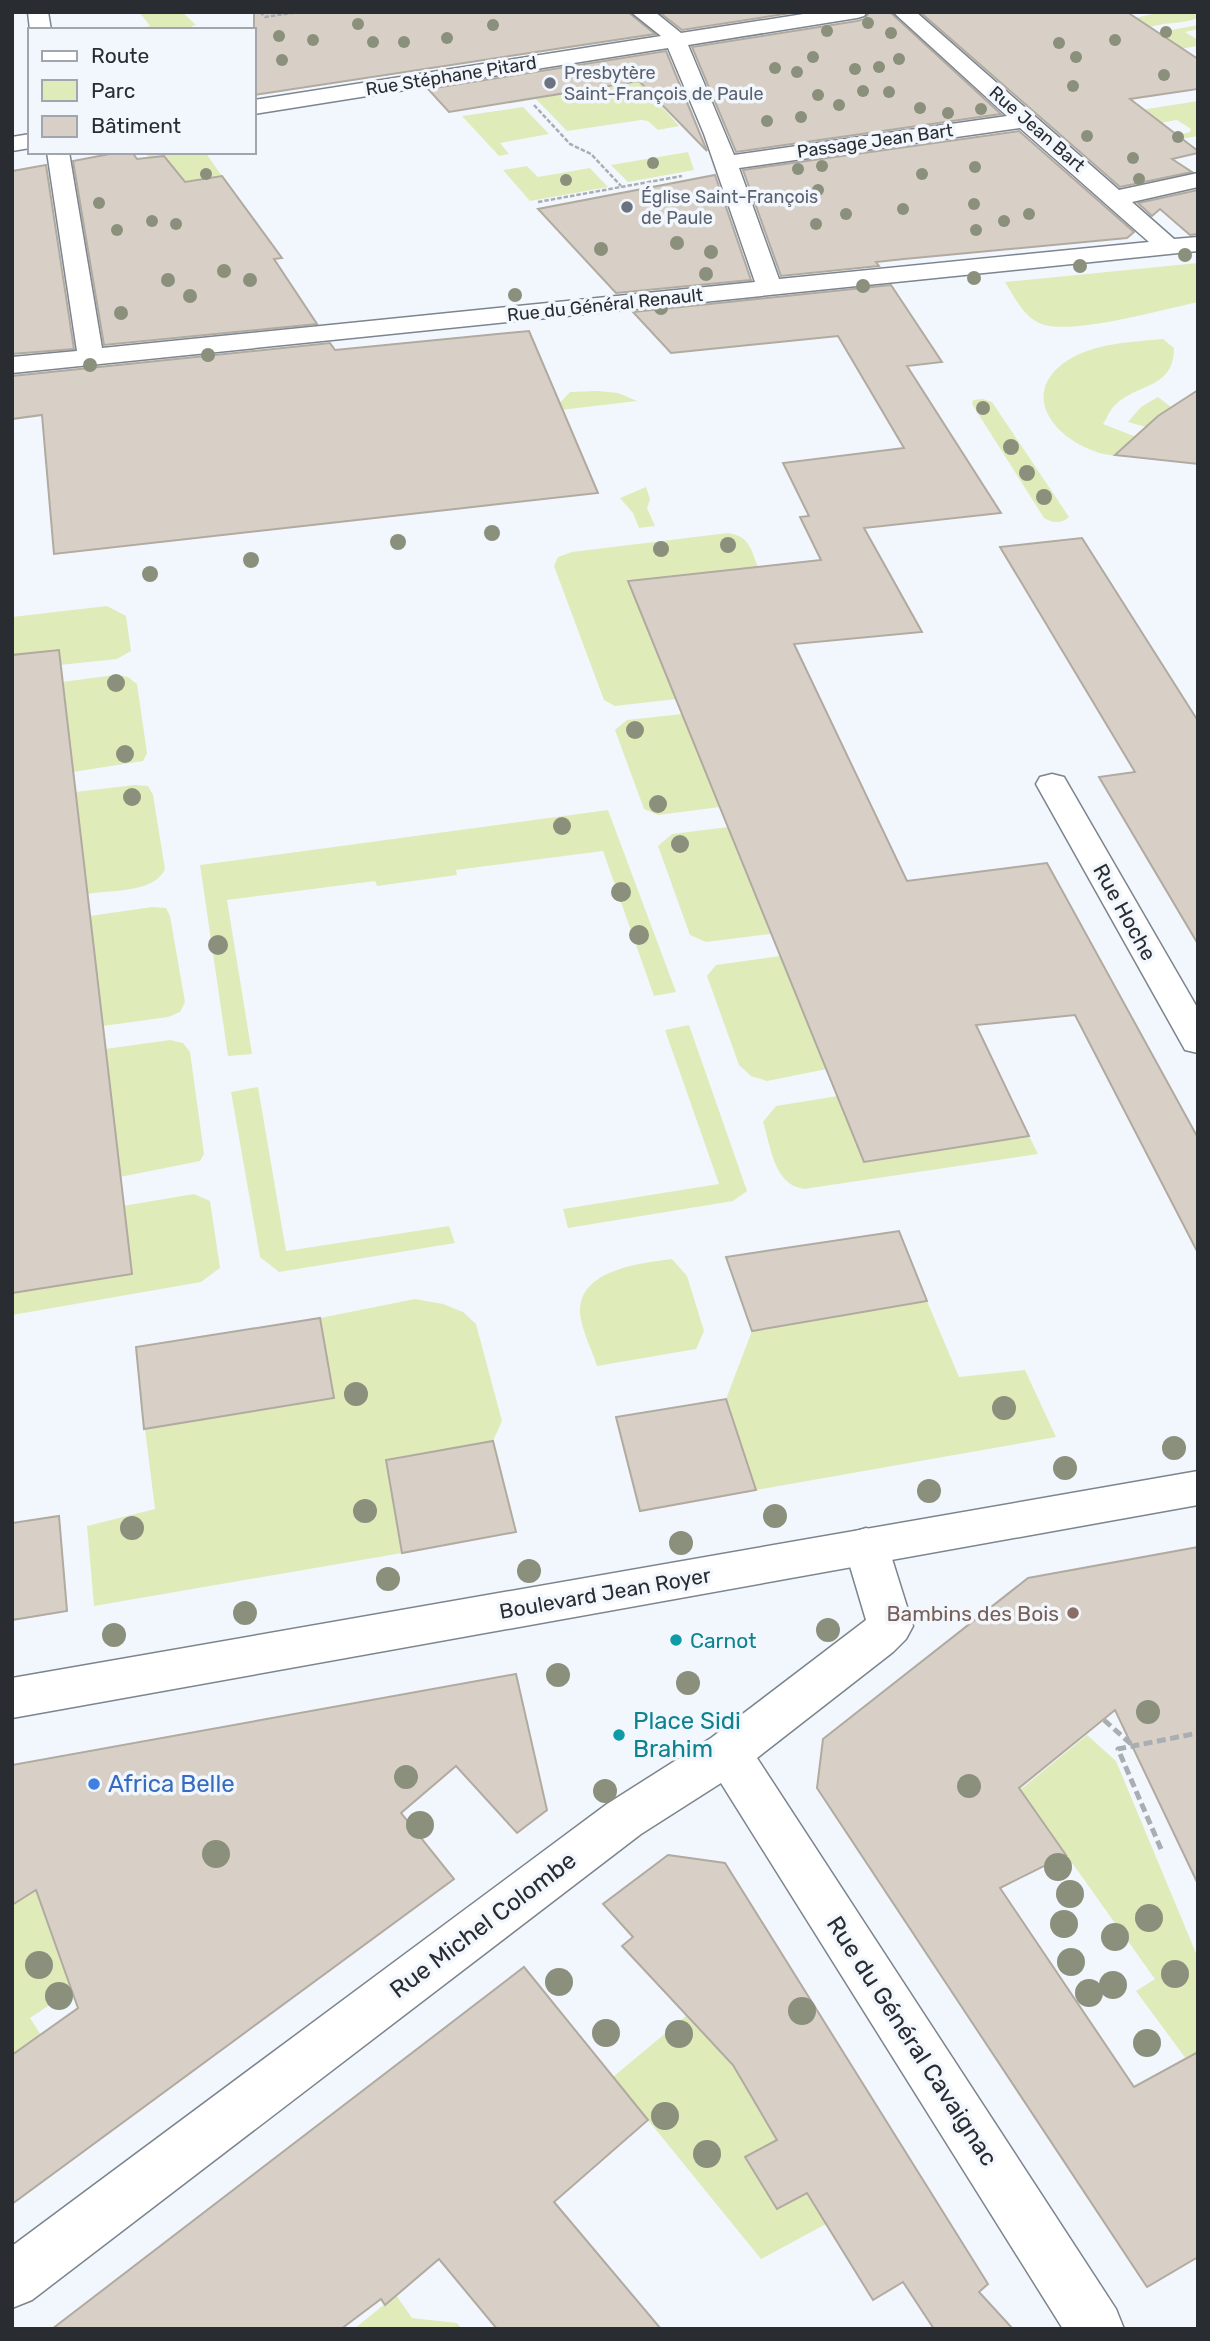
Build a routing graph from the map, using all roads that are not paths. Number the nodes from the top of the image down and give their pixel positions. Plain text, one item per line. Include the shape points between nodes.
1 (641, 12) edge
2 (856, 12) edge
3 (903, 12) edge
4 (676, 41) junction
5 (256, 107) edge
6 (1026, 120) junction
7 (58, 154) edge
8 (725, 163) junction
9 (1198, 180) edge
10 (1115, 198) junction
11 (1198, 244) edge
12 (1169, 247) junction
13 (770, 288) junction
14 (91, 357) junction
15 (12, 365) edge
16 (1052, 784) dead end
17 (1198, 1041) edge
18 (1198, 1488) edge
19 (866, 1546) junction
20 (12, 1698) edge
21 (728, 1753) junction
22 (12, 2280) edge
23 (1096, 2329) edge

1 - 4 street
2 - 4 street, Rue Stéphane Pitard
3 - 6 street, Rue Jean Bart
4 - 5 street, Rue Stéphane Pitard
4 - 8 street
6 - 8 street, Passage Jean Bart
6 - 10 street, Rue Jean Bart
7 - 14 street
8 - 13 street
9 - 10 street
10 - 12 street, Rue Jean Bart
11 - 12 street, Rue du Général Renault
12 - 13 street, Rue du Général Renault
13 - 14 street, Rue du Général Renault
14 - 15 street, Rue du Général Renault
16 - 17 street, Rue Hoche
18 - 19 street, Boulevard Jean Royer
19 - 20 street, Boulevard Jean Royer
19 - 21 street, Rue Michel Colombe via 890,1626
21 - 22 street, Rue Michel Colombe via 624,1819
21 - 23 street, Rue du Général Cavaignac

